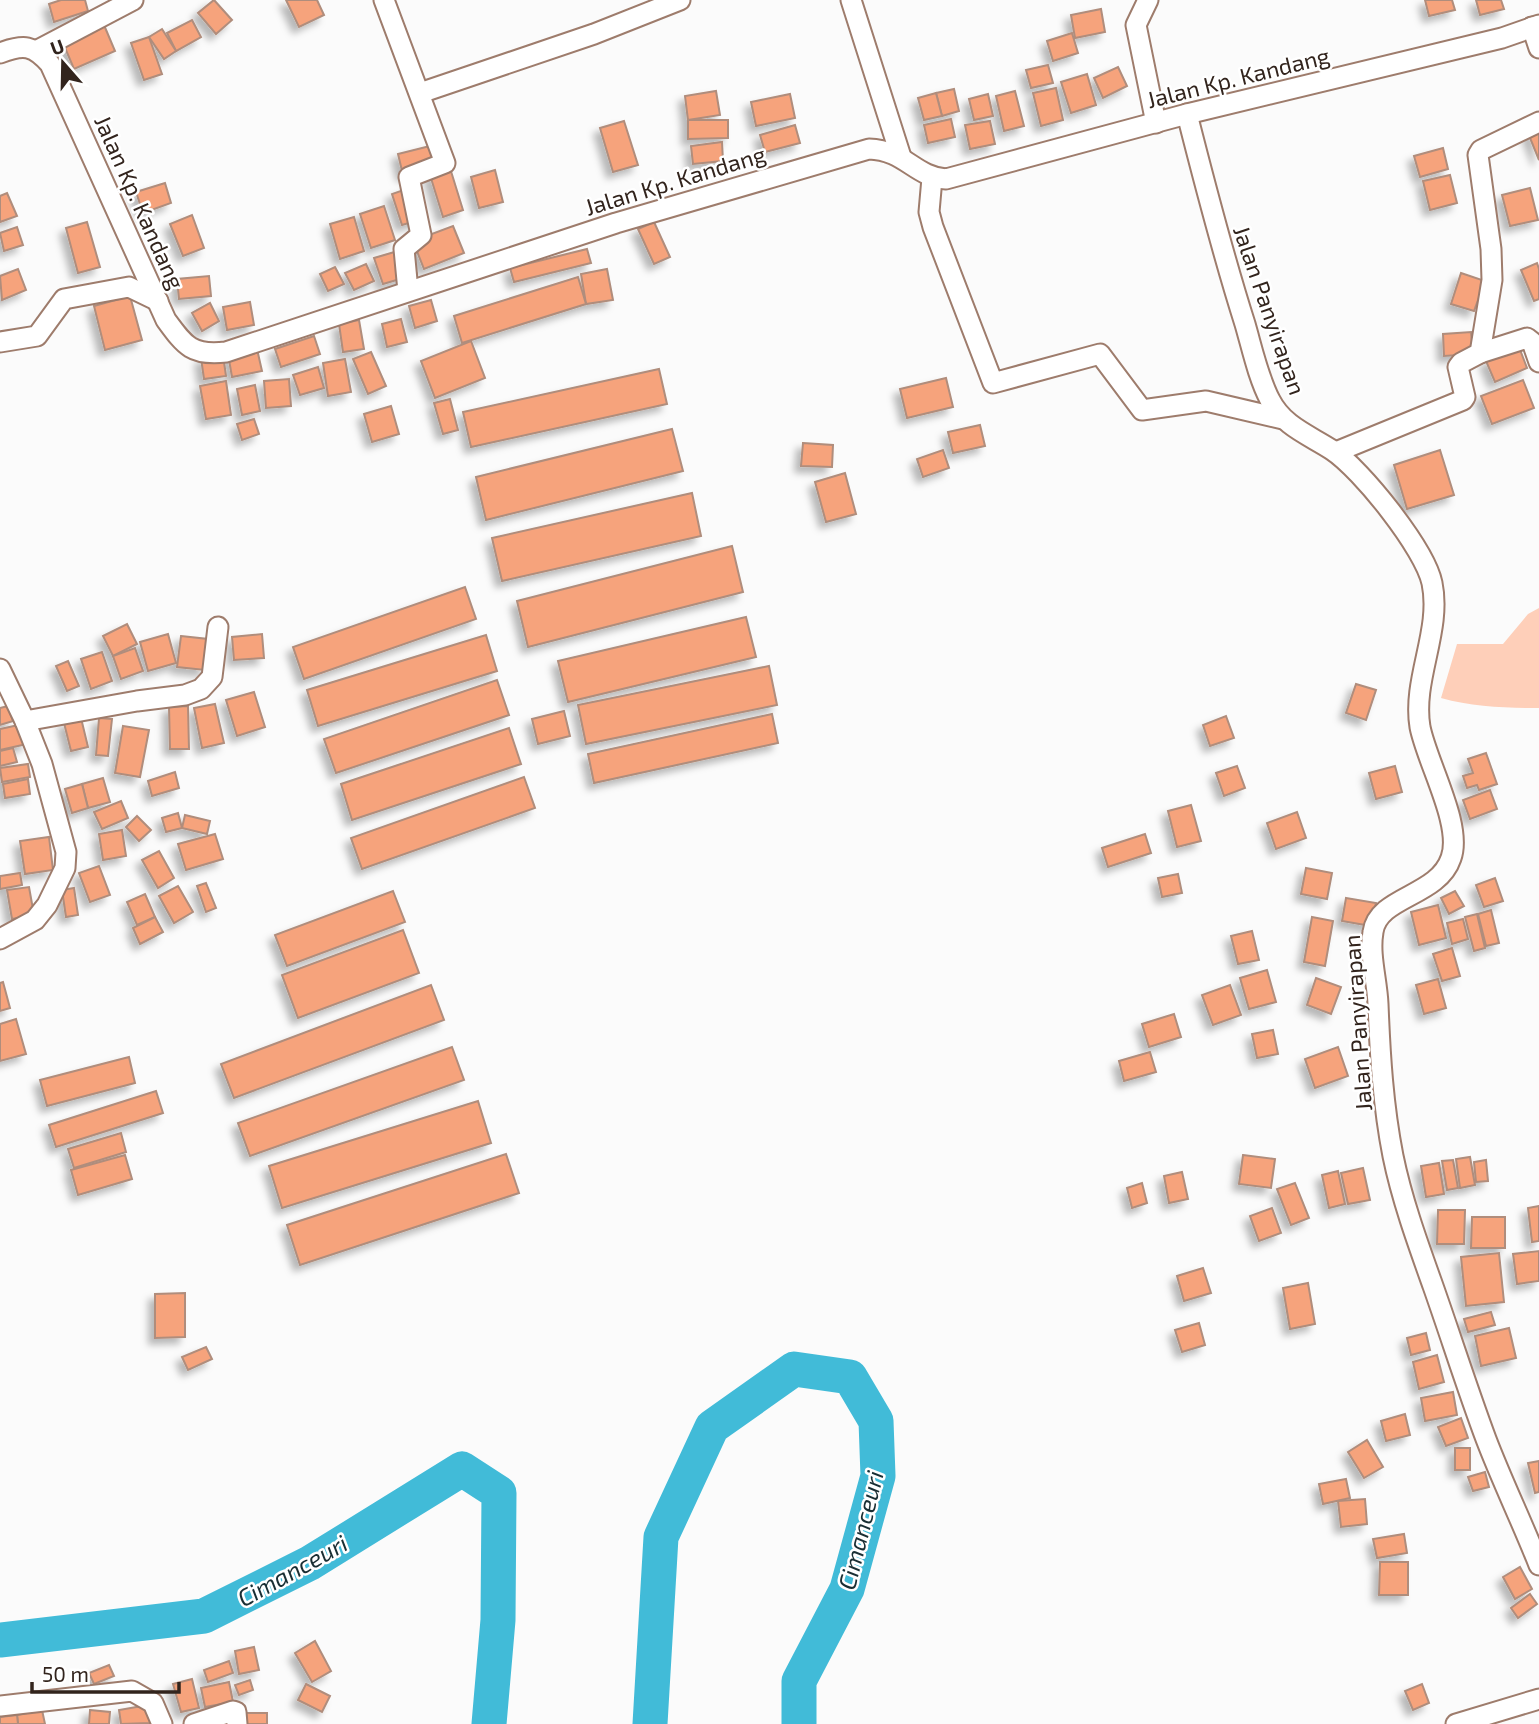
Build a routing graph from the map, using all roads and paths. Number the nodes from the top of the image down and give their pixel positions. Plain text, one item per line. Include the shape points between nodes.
1 (133, 0) edge
2 (384, 0) edge
3 (680, 0) edge
4 (851, 0) edge
5 (1148, 0) edge
6 (1536, 26) edge
7 (1539, 48) edge
8 (38, 50) junction
9 (0, 53) edge
10 (420, 93) junction
11 (1187, 114) junction
12 (1539, 122) edge
13 (1156, 123) junction
14 (901, 157) junction
15 (932, 178) junction
16 (408, 291) junction
17 (158, 301) junction
18 (0, 342) edge
19 (1480, 353) junction
20 (1539, 362) edge
21 (1283, 419) junction
22 (1336, 452) junction
23 (218, 627) dead end
24 (0, 669) edge
25 (25, 721) junction
26 (0, 920) edge
27 (19, 930) junction
28 (0, 939) edge
29 (1539, 1565) edge
30 (1539, 1699) edge
31 (0, 1706) edge
32 (162, 1724) edge
33 (194, 1724) edge
34 (237, 1724) edge
35 (1456, 1724) edge

1 - 8 street
2 - 10 street
3 - 10 street
4 - 14 street
5 - 13 street via 1136,25
6 - 7 street
6 - 11 street, Jalan Kp. Kandang
8 - 9 street via 14,48
8 - 17 street, Jalan Kp. Kandang via 50,64
10 - 16 street via 445,163 409,177 421,234 404,249
11 - 13 street, Jalan Kp. Kandang
11 - 21 street, Jalan Panyirapan via 1250,342 1270,400
12 - 19 street via 1478,155 1492,280
13 - 15 street, Jalan Kp. Kandang via 946,179
14 - 15 street, Jalan Kp. Kandang
14 - 16 street, Jalan Kp. Kandang via 869,149 616,223
15 - 21 street via 929,212 933,227 993,383 1100,354 1142,410 1206,401
16 - 17 street, Jalan Kp. Kandang via 226,352 206,354 193,351 179,338
17 - 18 street via 129,287 78,295 64,299 37,336
19 - 20 street via 1527,338
19 - 22 street via 1458,367 1463,400
21 - 22 street, Jalan Panyirapan
22 - 29 street, Jalan Panyirapan via 1379,496 1417,548 1432,583 1432,629 1418,704 1454,848 1451,862 1435,881 1385,908 1376,919 1373,956 1381,1080 1393,1156 1422,1254 1486,1438
23 - 25 street via 212,677 201,689
24 - 25 street
25 - 27 street via 66,852 65,868 47,905
26 - 27 street
27 - 28 street
30 - 35 street
31 - 32 street via 132,1691 153,1703
33 - 34 street via 233,1711

